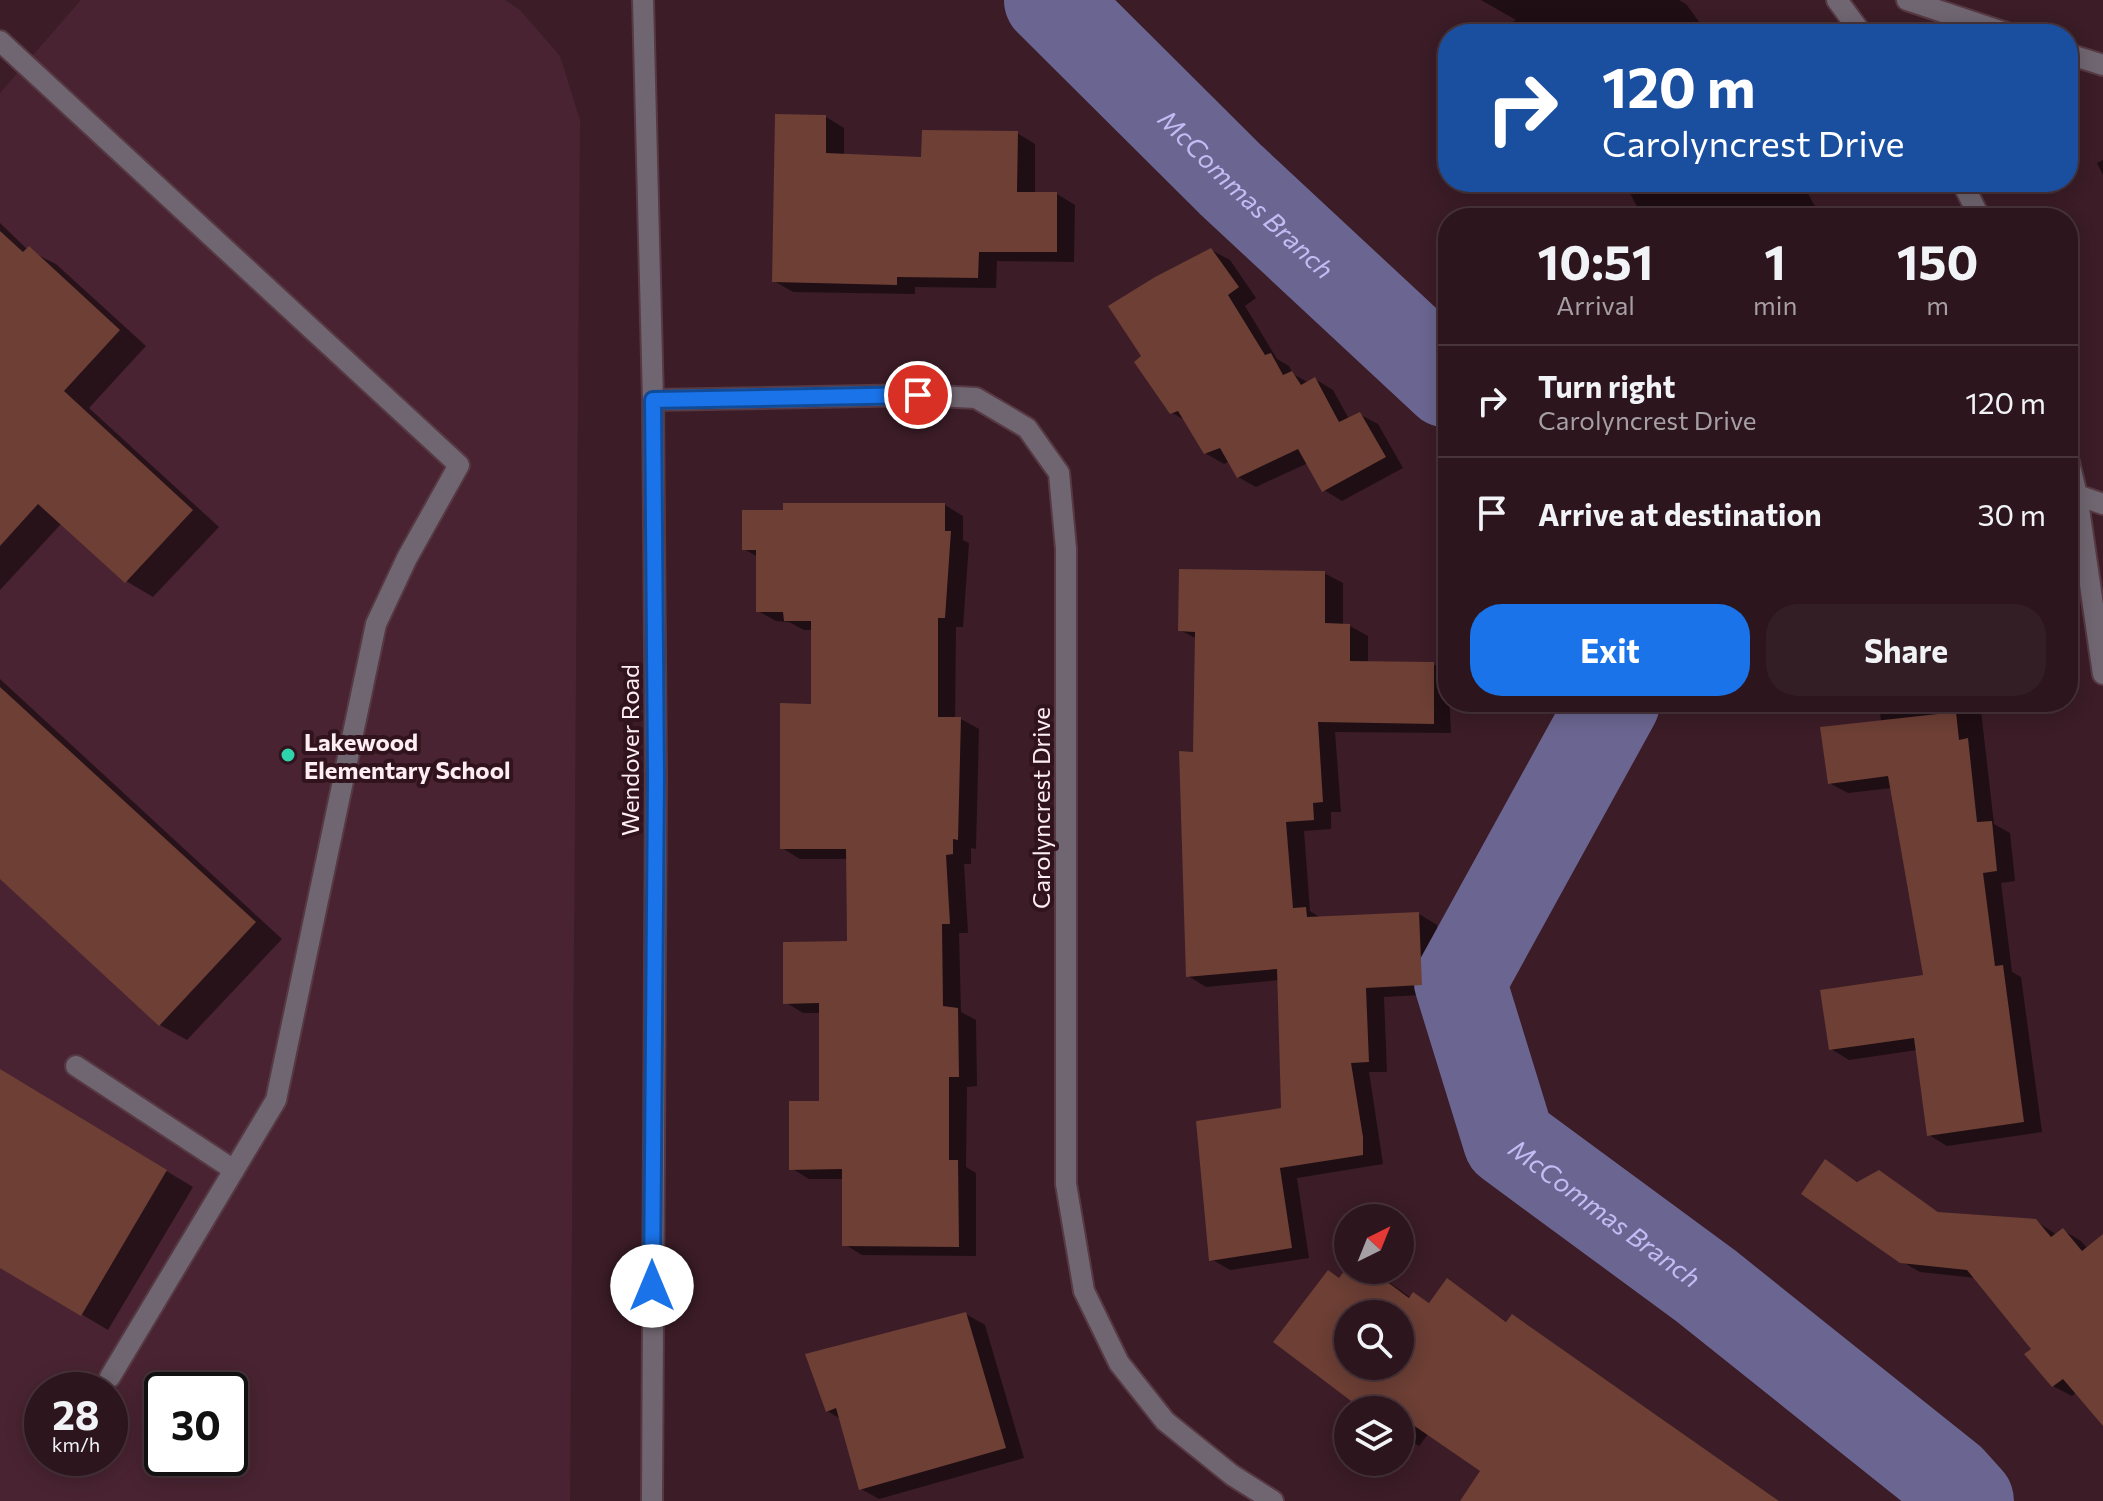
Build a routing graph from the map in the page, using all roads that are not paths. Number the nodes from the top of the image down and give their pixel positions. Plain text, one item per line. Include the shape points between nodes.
1 (643, 0) edge
2 (1837, 0) edge
3 (1907, 0) edge
4 (1855, 24) edge
5 (1979, 24) edge
6 (0, 41) edge
7 (2078, 57) edge
8 (2103, 65) edge
9 (653, 400) junction
10 (2078, 495) edge
11 (2078, 502) edge
12 (2103, 504) edge
13 (2103, 674) edge
14 (76, 1066) dead end
15 (234, 1170) junction
16 (113, 1372) edge
17 (652, 1501) edge
18 (1273, 1501) edge

1 - 9 street, Wendover Road
2 - 4 street
3 - 5 street
6 - 15 street via 459,465 376,624 276,1100
7 - 8 street
9 - 17 street, Wendover Road
9 - 18 street, Carolyncrest Drive via 976,398 1027,428 1059,473 1066,549 1066,1184 1084,1291 1119,1363 1165,1421
10 - 12 street
11 - 13 street
14 - 15 street
15 - 16 street

